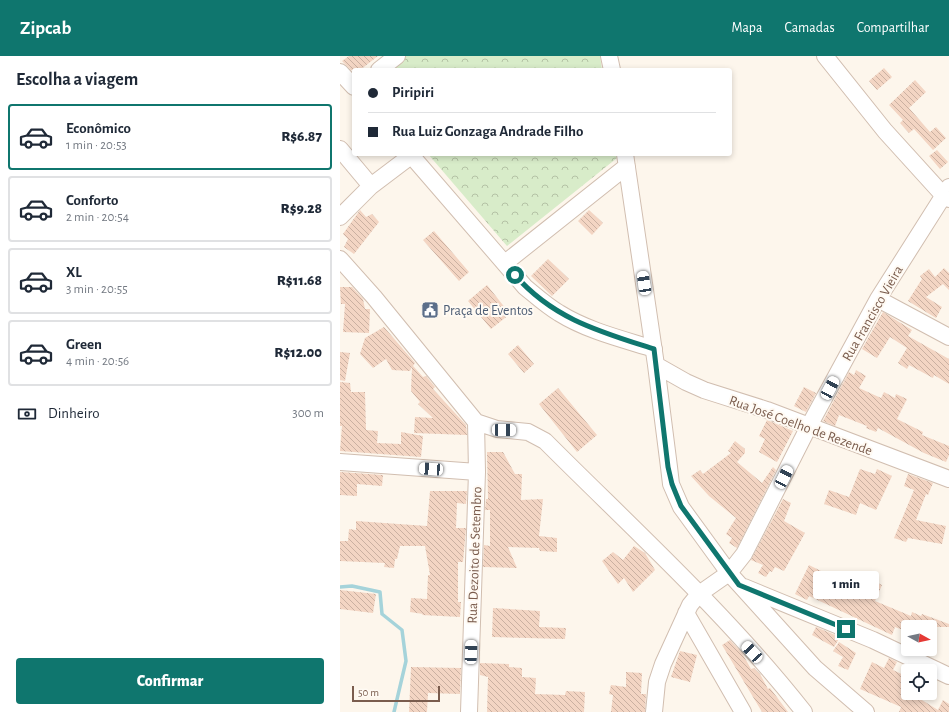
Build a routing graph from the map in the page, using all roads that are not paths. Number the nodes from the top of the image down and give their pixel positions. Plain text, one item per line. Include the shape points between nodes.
1 (397, 56) edge
2 (609, 56) edge
3 (825, 56) edge
4 (382, 68) edge
5 (612, 68) edge
6 (340, 72) edge
7 (352, 85) edge
8 (340, 149) edge
9 (410, 156) edge
10 (412, 156) edge
11 (626, 160) edge
12 (371, 186) junction
13 (947, 194) edge
14 (340, 217) edge
15 (340, 259) edge
16 (505, 263) junction
17 (878, 299) junction
18 (949, 337) edge
19 (655, 357) junction
20 (476, 422) junction
21 (809, 426) junction
22 (340, 462) edge
23 (477, 472) junction
24 (949, 479) edge
25 (734, 579) junction
26 (699, 594) junction
27 (686, 613) junction
28 (949, 676) edge
29 (469, 712) edge
30 (654, 712) edge
31 (743, 712) edge
32 (804, 712) edge
33 (866, 712) edge

1 - 4 street
2 - 5 street
3 - 13 street via 885,131
6 - 7 street
8 - 12 street
9 - 12 street
10 - 16 street, Rua José Coelho de Rezende
11 - 16 street
11 - 19 street
12 - 14 street
13 - 17 street, Rua Francisco Vieira
15 - 20 street
16 - 19 street, Rua José Coelho de Rezende via 525,286 560,314
17 - 18 street
17 - 21 street, Rua Francisco Vieira
19 - 21 street, Rua José Coelho de Rezende via 686,382
19 - 25 street via 672,484 681,506
20 - 23 street, Rua Dezoito de Setembro
20 - 26 street via 497,429 528,432 546,441
21 - 24 street, Rua José Coelho de Rezende
21 - 25 street, Rua Francisco Vieira
22 - 23 street
23 - 29 street, Rua Dezoito de Setembro
25 - 26 street, Rua Francisco Vieira via 713,584
25 - 28 street
25 - 33 street via 816,668
26 - 27 street
26 - 32 street via 781,683
27 - 30 street via 660,673
27 - 31 street

